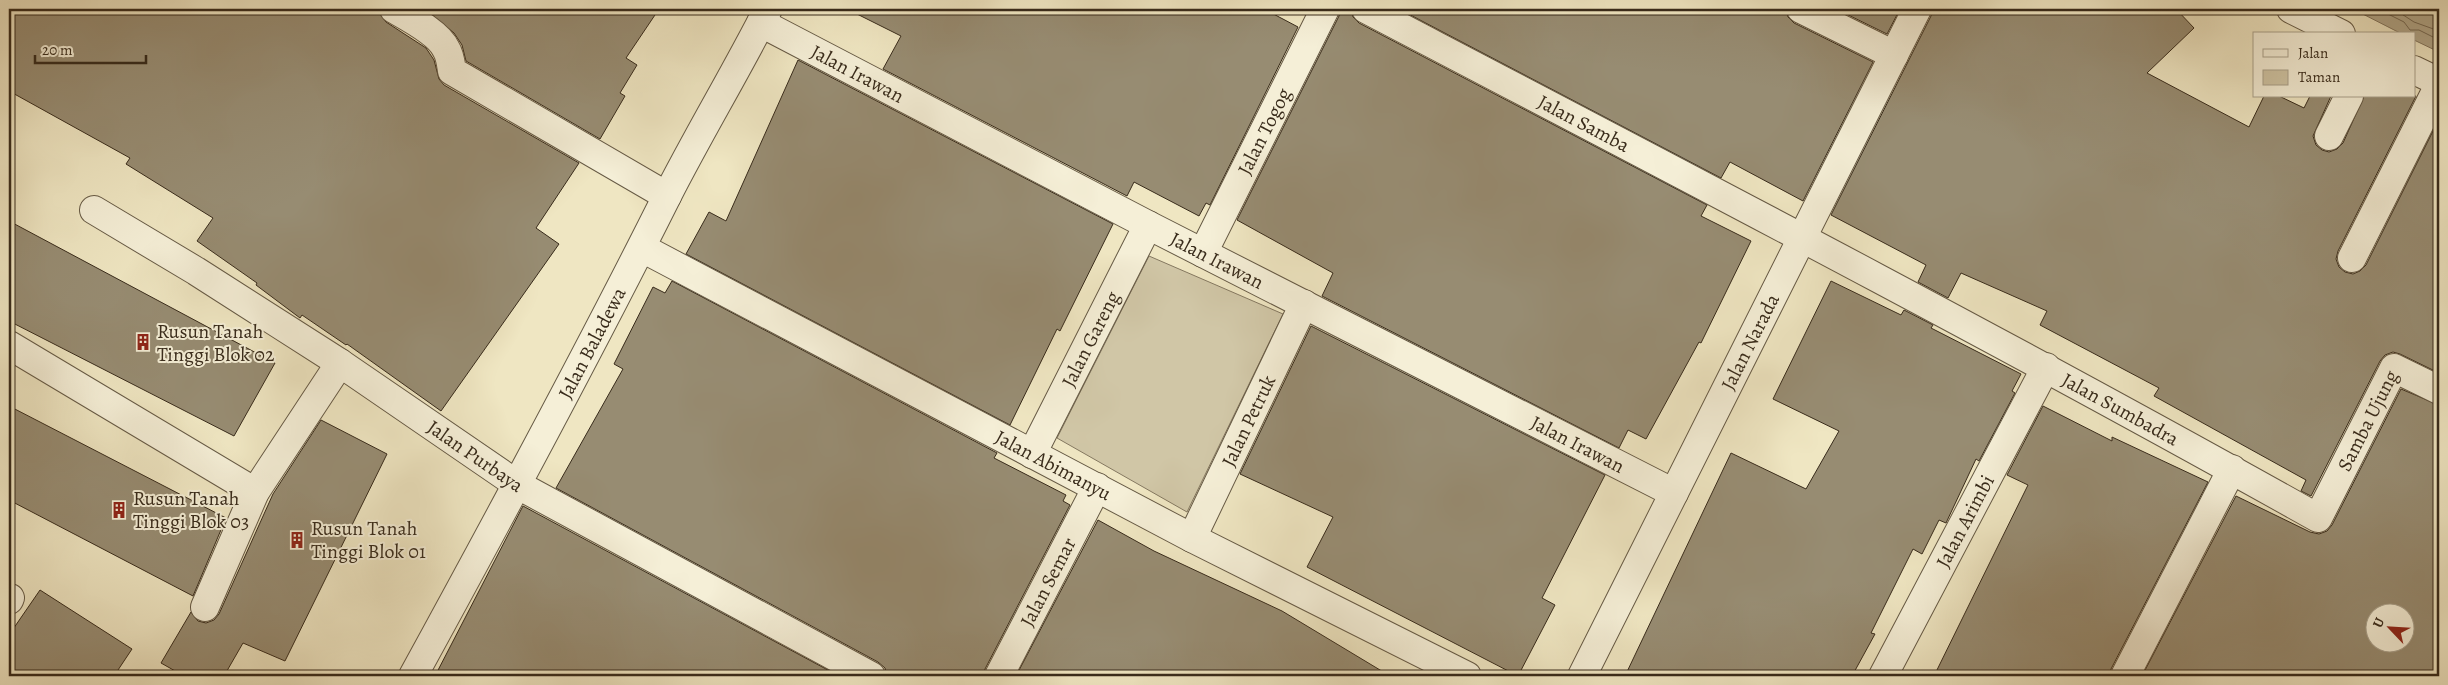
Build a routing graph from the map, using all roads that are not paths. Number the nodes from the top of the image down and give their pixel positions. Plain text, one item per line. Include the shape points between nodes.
1 (1325, 9) edge
2 (1366, 9) edge
3 (1801, 9) edge
4 (1917, 9) edge
5 (2290, 9) edge
6 (411, 13) edge
7 (764, 16) edge
8 (2337, 32) edge
9 (1894, 55) junction
10 (2416, 71) edge
11 (2439, 84) edge
12 (2348, 98) edge
13 (2329, 136) dead end
14 (652, 187) junction
15 (94, 210) dead end
16 (1148, 225) junction
17 (1803, 238) junction
18 (642, 248) junction
19 (1203, 252) junction
20 (2352, 258) dead end
21 (1304, 304) junction
22 (9, 345) edge
23 (340, 363) junction
24 (2046, 367) junction
25 (2439, 390) edge
26 (1032, 454) junction
27 (2232, 469) junction
28 (509, 478) junction
29 (1097, 487) junction
30 (255, 492) junction
31 (1674, 493) junction
32 (2318, 518) joint
33 (1192, 538) junction
34 (205, 607) dead end
35 (413, 676) edge
36 (871, 676) edge
37 (999, 676) edge
38 (1467, 676) edge
39 (1582, 676) edge
40 (1882, 676) edge
41 (2125, 676) edge

1 - 19 street, Jalan Togog
2 - 17 street, Jalan Samba
3 - 9 street
4 - 9 street, Jalan Narada
5 - 8 street
6 - 14 street via 446,48 452,71
7 - 14 street, Jalan Baladewa
7 - 16 street, Jalan Irawan
9 - 17 street, Jalan Narada
10 - 11 street
11 - 20 street
12 - 13 street
14 - 18 street, Jalan Baladewa
15 - 23 street, Jalan Purbaya
16 - 19 street, Jalan Irawan
16 - 26 street, Jalan Gareng
17 - 24 street, Jalan Sumbadra
17 - 31 street, Jalan Narada
18 - 26 street, Jalan Abimanyu
18 - 28 street, Jalan Baladewa
19 - 21 street, Jalan Irawan
21 - 31 street, Jalan Irawan
21 - 33 street, Jalan Petruk
22 - 30 street
23 - 28 street, Jalan Purbaya
23 - 30 street
24 - 27 street, Jalan Sumbadra
24 - 40 street, Jalan Arimbi
25 - 32 street, Samba Ujung via 2394,368
26 - 29 street, Jalan Abimanyu
27 - 32 street, Jalan Sumbadra
27 - 41 street
28 - 35 street, Jalan Baladewa
28 - 36 street, Jalan Purbaya
29 - 33 street, Jalan Abimanyu
29 - 37 street, Jalan Semar
30 - 34 street
31 - 39 street, Jalan Narada
33 - 38 street, Jalan Abimanyu

